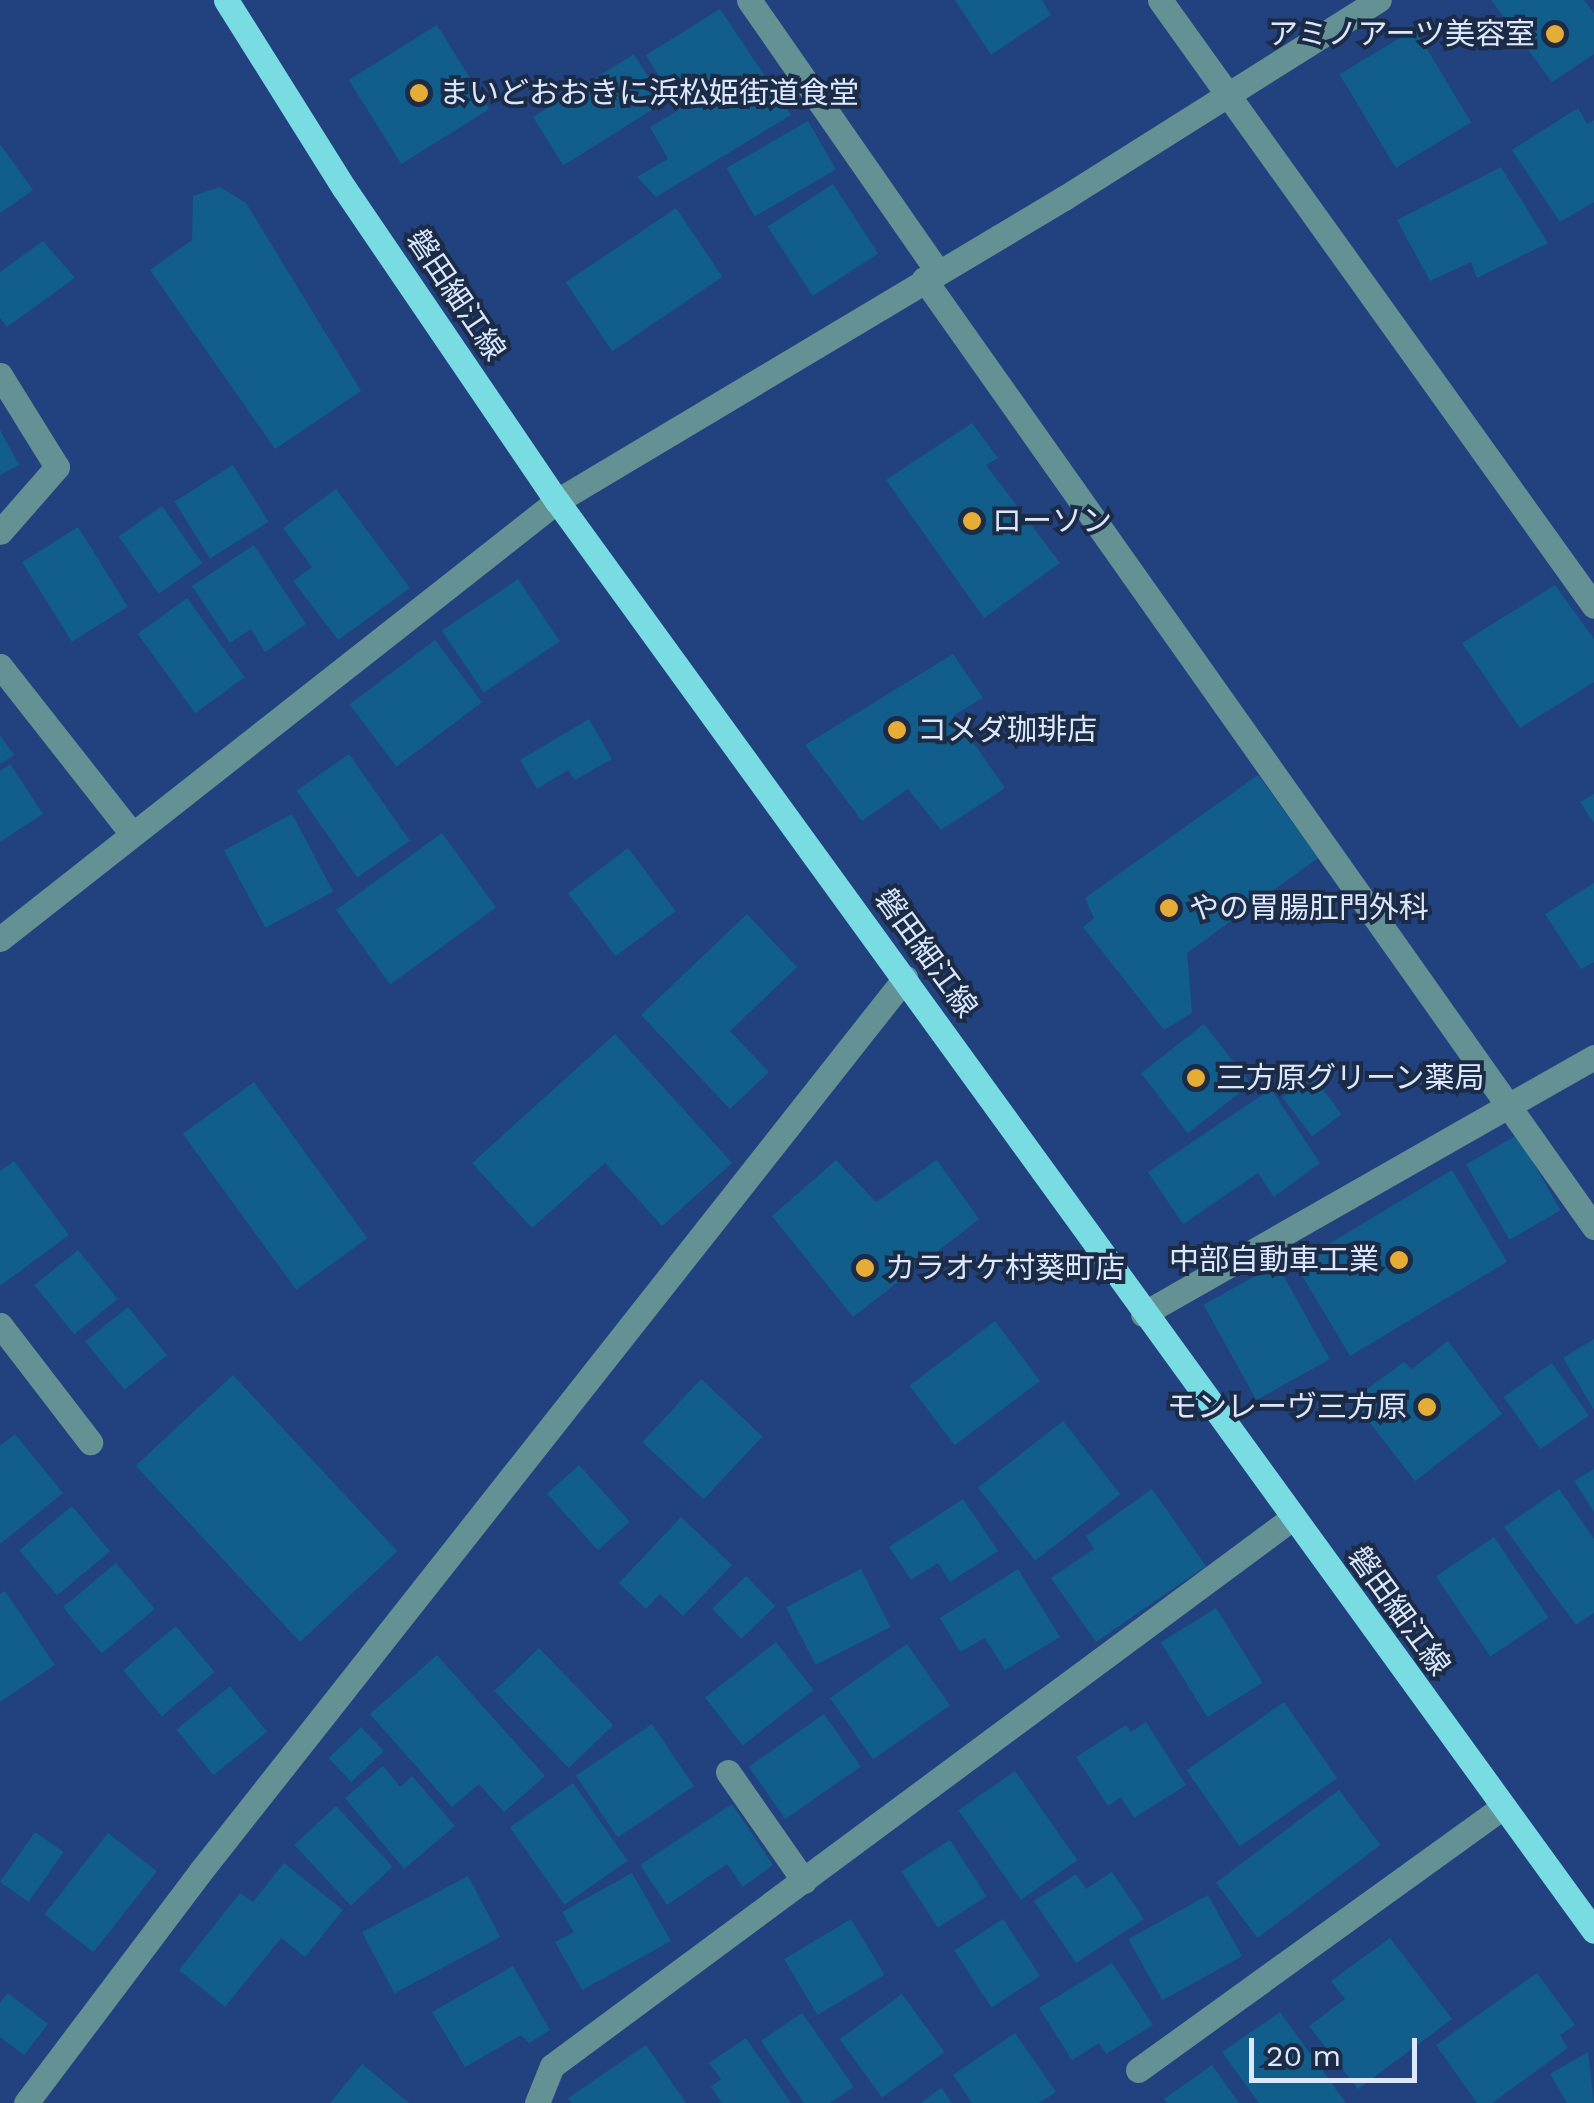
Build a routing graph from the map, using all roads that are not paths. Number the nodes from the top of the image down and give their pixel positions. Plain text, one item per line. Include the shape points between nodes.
1 (226, 0) edge
2 (748, 0) edge
3 (1160, 0) edge
4 (1379, 0) edge
5 (1226, 96) junction
6 (931, 276) junction
7 (0, 375) edge
8 (557, 500) junction
9 (0, 532) edge
10 (1594, 606) edge
11 (0, 666) edge
12 (132, 834) junction
13 (0, 939) edge
14 (905, 978) junction
15 (1594, 1057) edge
16 (1511, 1102) junction
17 (1594, 1227) edge
18 (1143, 1314) junction
19 (0, 1325) edge
20 (90, 1442) dead end
21 (1291, 1519) junction
22 (728, 1772) dead end
23 (1503, 1807) junction
24 (804, 1881) junction
25 (1594, 1930) edge
26 (1138, 2070) dead end
27 (26, 2103) edge
28 (537, 2103) edge

1 - 8 main road, 磐田細江線 via 344,188
2 - 6 street
3 - 5 street
4 - 5 street
5 - 6 street
5 - 10 street
6 - 8 street
6 - 16 street via 1416,979
7 - 9 street via 56,467
8 - 12 street
8 - 14 main road, 磐田細江線
11 - 12 street
12 - 13 street
14 - 18 main road, 磐田細江線
14 - 27 street via 200,1872
15 - 16 street
16 - 17 street
16 - 18 street
18 - 21 main road, 磐田細江線
19 - 20 street
21 - 23 main road, 磐田細江線
21 - 24 street
22 - 24 street
23 - 25 main road, 磐田細江線
23 - 26 street
24 - 28 street via 552,2066

